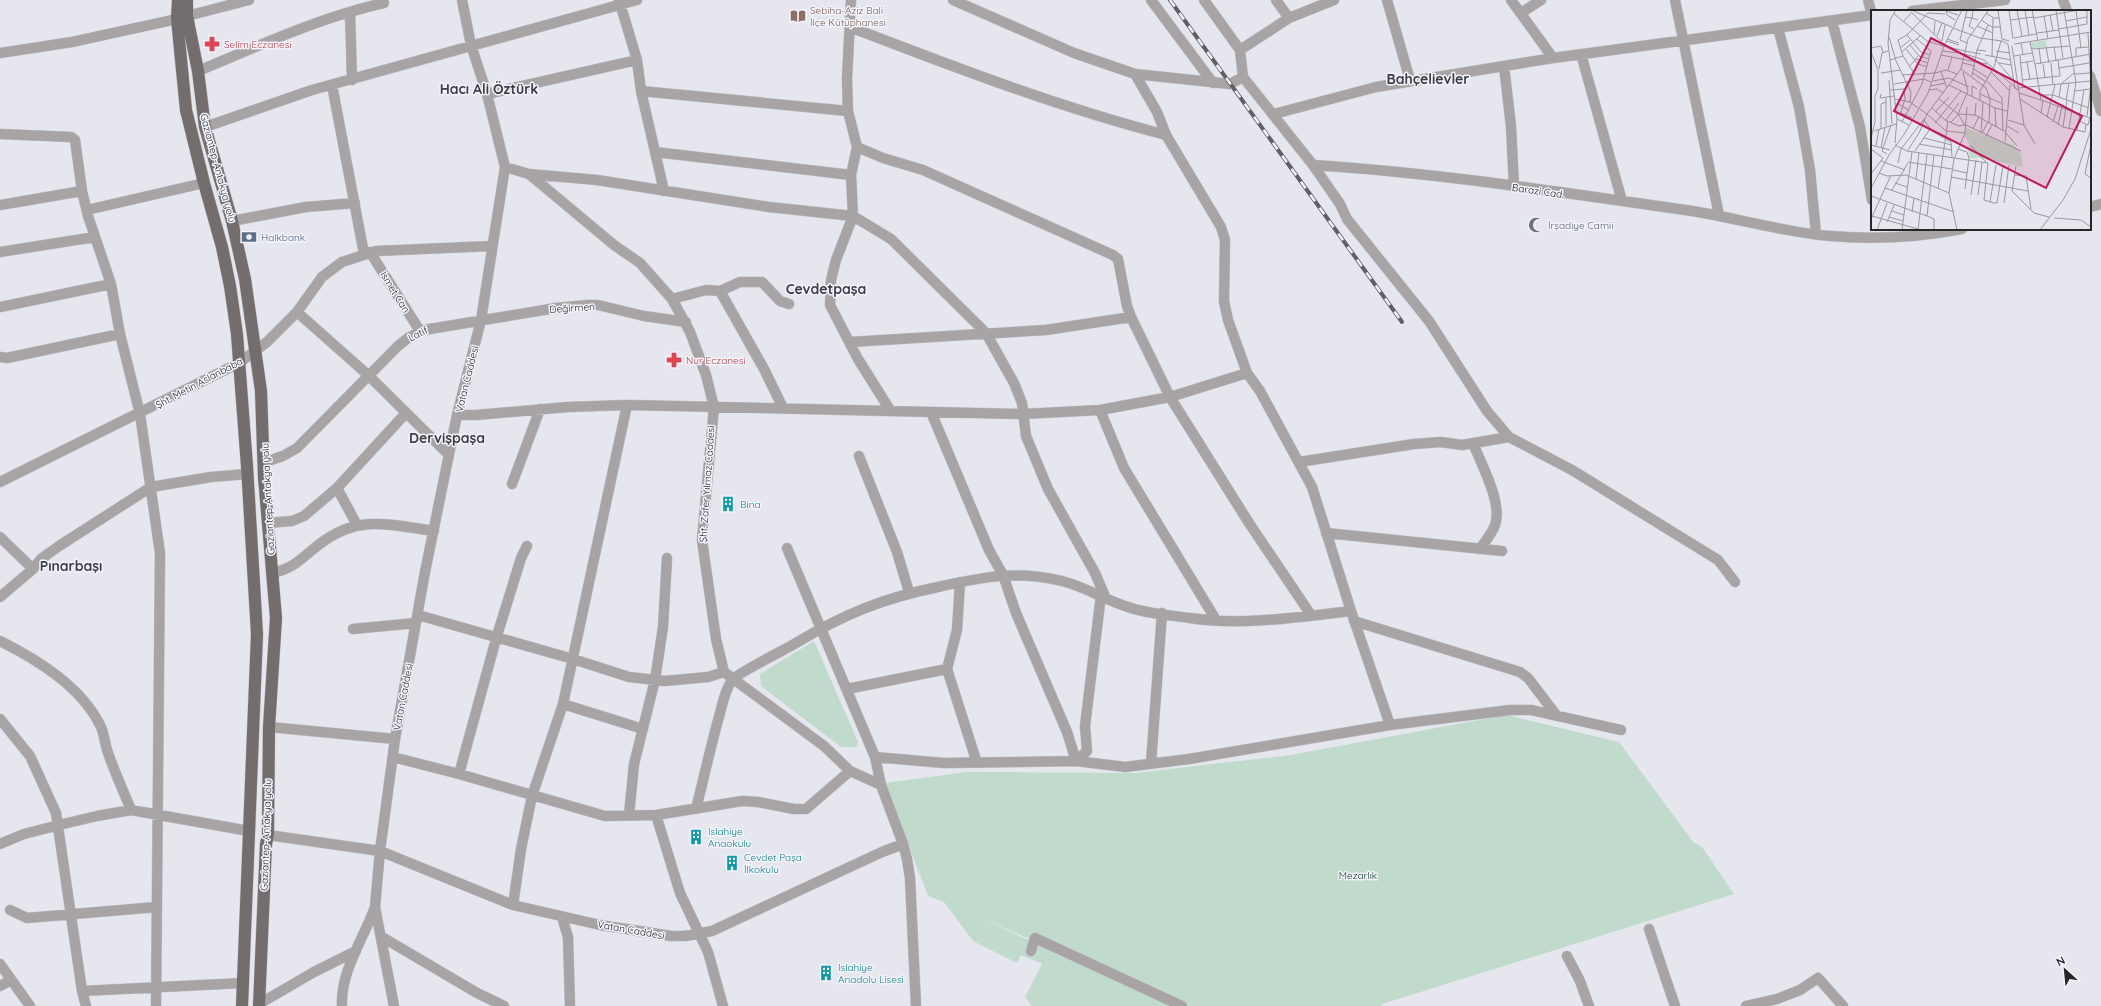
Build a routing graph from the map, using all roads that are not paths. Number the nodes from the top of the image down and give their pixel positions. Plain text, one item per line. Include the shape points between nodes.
1 (178, 0) edge
2 (187, 0) edge
3 (249, 0) edge
4 (462, 0) edge
5 (636, 0) edge
6 (851, 0) edge
7 (953, 0) edge
8 (1151, 0) edge
9 (1204, 0) edge
10 (1276, 0) edge
11 (1334, 0) edge
12 (1387, 0) edge
13 (1511, 0) edge
14 (1541, 0) edge
15 (1675, 0) edge
16 (1868, 0) edge
17 (2004, 0) edge
18 (2062, 0) edge
19 (620, 2) edge
20 (384, 3) dead end
21 (1959, 6) edge
22 (354, 7) edge
23 (1921, 10) edge
24 (2066, 10) edge
25 (1871, 11) edge
26 (1521, 13) junction
27 (1871, 15) edge
28 (182, 17) junction
29 (1288, 18) junction
30 (1832, 21) junction
31 (850, 27) junction
32 (1778, 28) junction
33 (1683, 40) junction
34 (471, 45) junction
35 (1240, 50) junction
36 (0, 53) edge
37 (1581, 54) junction
38 (1553, 58) junction
39 (637, 60) junction
40 (1504, 66) junction
41 (198, 71) junction
42 (1135, 74) junction
43 (1243, 77) junction
44 (352, 80) junction
45 (1410, 80) junction
46 (2094, 80) edge
47 (1213, 83) junction
48 (332, 85) junction
49 (641, 91) junction
50 (487, 94) junction
51 (848, 111) junction
52 (2101, 111) edge
53 (1274, 114) junction
54 (205, 127) junction
55 (0, 134) edge
56 (1166, 135) junction
57 (857, 147) junction
58 (655, 152) junction
59 (1313, 165) junction
60 (505, 167) junction
61 (529, 174) junction
62 (851, 175) junction
63 (204, 183) junction
64 (1514, 187) junction
65 (82, 191) junction
66 (664, 191) junction
67 (1871, 194) edge
68 (1622, 201) junction
69 (356, 203) junction
70 (2101, 204) edge
71 (0, 205) edge
72 (2091, 207) edge
73 (87, 210) junction
74 (1718, 215) junction
75 (853, 216) junction
76 (232, 221) junction
77 (1949, 230) edge
78 (1816, 234) junction
79 (1877, 234) edge
80 (95, 237) junction
81 (492, 246) junction
82 (0, 252) edge
83 (367, 253) junction
84 (111, 284) junction
85 (720, 291) junction
86 (672, 299) junction
87 (788, 304) dead end
88 (0, 307) edge
89 (297, 312) junction
90 (1131, 317) junction
91 (480, 320) junction
92 (686, 322) junction
93 (420, 331) junction
94 (986, 333) junction
95 (120, 334) junction
96 (850, 342) junction
97 (255, 351) junction
98 (0, 357) edge
99 (239, 363) junction
100 (1247, 373) junction
101 (368, 375) junction
102 (1170, 397) junction
103 (627, 405) junction
104 (714, 407) junction
105 (783, 408) junction
106 (540, 409) junction
107 (890, 410) junction
108 (1100, 410) junction
109 (931, 412) junction
110 (406, 413) junction
111 (140, 414) junction
112 (1023, 414) junction
113 (458, 415) junction
114 (1509, 437) junction
115 (1473, 443) junction
116 (449, 455) junction
117 (859, 456) dead end
118 (264, 462) junction
119 (1299, 462) junction
120 (247, 474) junction
121 (5, 475) edge
122 (0, 482) edge
123 (512, 484) dead end
124 (151, 487) junction
125 (337, 488) junction
126 (268, 523) junction
127 (357, 525) junction
128 (434, 532) junction
129 (1326, 533) junction
130 (0, 537) edge
131 (527, 546) dead end
132 (787, 548) dead end
133 (1480, 549) junction
134 (1502, 551) dead end
135 (667, 558) dead end
136 (33, 569) junction
137 (272, 572) junction
138 (1003, 575) junction
139 (960, 582) junction
140 (1735, 582) dead end
141 (909, 592) junction
142 (0, 597) edge
143 (1103, 597) junction
144 (1162, 613) junction
145 (1311, 615) junction
146 (1352, 616) junction
147 (417, 619) junction
148 (1216, 620) junction
149 (821, 628) junction
150 (352, 629) dead end
151 (496, 639) junction
152 (0, 641) edge
153 (573, 659) junction
154 (947, 669) junction
155 (724, 672) junction
156 (734, 677) junction
157 (655, 680) junction
158 (847, 689) junction
159 (563, 704) junction
160 (1557, 716) junction
161 (0, 719) edge
162 (1390, 726) junction
163 (269, 727) junction
164 (643, 729) junction
165 (1622, 730) dead end
166 (395, 739) junction
167 (393, 757) junction
168 (875, 757) junction
169 (1076, 761) junction
170 (977, 763) junction
171 (1151, 763) junction
172 (850, 770) junction
173 (459, 774) junction
174 (881, 785) junction
175 (532, 796) junction
176 (696, 809) junction
177 (130, 810) junction
178 (157, 814) junction
179 (629, 815) junction
180 (656, 815) junction
181 (59, 825) junction
182 (249, 831) junction
183 (268, 835) junction
184 (0, 844) edge
185 (903, 844) junction
186 (380, 851) junction
187 (513, 905) junction
188 (157, 906) junction
189 (375, 907) junction
190 (10, 910) dead end
191 (70, 914) junction
192 (562, 917) junction
193 (1649, 929) dead end
194 (698, 934) junction
195 (382, 937) junction
196 (356, 951) junction
197 (1031, 951) dead end
198 (1566, 956) dead end
199 (0, 964) edge
200 (11, 980) junction
201 (243, 983) junction
202 (0, 986) edge
203 (156, 988) junction
204 (82, 991) junction
205 (259, 1005) edge
206 (500, 1005) edge
207 (30, 1006) edge
208 (86, 1006) edge
209 (156, 1006) edge
210 (242, 1006) edge
211 (342, 1006) edge
212 (394, 1006) edge
213 (570, 1006) edge
214 (724, 1006) edge
215 (916, 1006) edge
216 (1182, 1006) edge
217 (1589, 1006) edge
218 (1675, 1006) edge
219 (1746, 1006) edge
220 (1843, 1006) edge

1 - 28 main road, Gaziantep-Antakya yolu
2 - 28 main road, Gaziantep-Antakya yolu
3 - 28 street
4 - 34 street, Vatan Caddesi
5 - 19 street
6 - 31 street
7 - 42 street via 1074,53
8 - 47 street
9 - 35 street
10 - 29 street
11 - 29 street
12 - 45 street
13 - 26 street
14 - 26 street
15 - 33 street
16 - 25 street
17 - 21 street
18 - 24 street
19 - 34 street
19 - 39 street
20 - 22 street
21 - 23 street
22 - 41 street
22 - 44 street
26 - 38 street
27 - 30 street
28 - 36 street via 72,42
28 - 41 main road, Gaziantep-Antakya yolu
28 - 63 main road, Gaziantep-Antakya yolu via 186,110
29 - 35 street
30 - 32 street
30 - 67 street via 1860,127
31 - 51 street
31 - 56 street via 980,76 1117,122
32 - 33 street
32 - 78 street via 1799,106 1810,170
33 - 37 street
33 - 74 street
34 - 44 street
34 - 50 street, Vatan Caddesi
35 - 43 street
37 - 38 street
37 - 68 street
38 - 40 street
39 - 49 street
39 - 50 street
40 - 45 street
40 - 64 street via 1511,126
41 - 54 main road, Gaziantep-Antakya yolu
42 - 47 street
42 - 56 street via 1157,112
43 - 47 street via 1230,84
43 - 53 street
44 - 48 street
45 - 53 street
46 - 52 street
48 - 54 street
48 - 69 street
49 - 51 street
49 - 58 street
50 - 60 street, Vatan Caddesi
51 - 57 street
53 - 59 street
54 - 76 main road, Gaziantep-Antakya yolu
55 - 65 street via 71,137 75,140
56 - 100 street via 1221,227 1224,240 1225,311
57 - 62 street
57 - 90 street via 923,170 1113,254 1120,264
58 - 62 street
58 - 66 street
59 - 64 street, Barazi Cad. via 1376,169
59 - 114 street via 1340,204 1346,219 1429,320 1487,411
60 - 61 street
60 - 81 street, Vatan Caddesi
61 - 66 street via 597,180
61 - 86 street, Şht. Zafer Yılmaz Caddesi via 614,245 640,263
62 - 75 street
63 - 73 street
63 - 99 main road, Gaziantep-Antakya yolu via 226,266
64 - 68 street, Barazi Cad.
65 - 71 street
65 - 73 street
66 - 75 street via 769,207
68 - 74 street, Barazi Cad.
69 - 76 street via 306,207
69 - 83 street
70 - 72 street
73 - 80 street
74 - 78 street, Barazi Cad.
75 - 94 street via 891,239
75 - 96 street via 836,260 829,293 830,305
76 - 97 main road, Gaziantep-Antakya yolu via 245,279
77 - 79 street, Barazi Cad.
78 - 79 street, Barazi Cad.
80 - 82 street
80 - 84 street
81 - 83 street, Şht. Metin Aslanbaba
81 - 91 street, Vatan Caddesi
83 - 89 street, Şht. Metin Aslanbaba via 342,262 327,273
83 - 93 street, İsmet Can
84 - 88 street
84 - 95 street
85 - 86 street via 706,290
85 - 87 street via 740,282 762,282 780,301
85 - 105 street
86 - 92 street, Şht. Zafer Yılmaz Caddesi
89 - 97 street, Şht. Metin Aslanbaba
89 - 101 street
90 - 94 street via 1046,330
90 - 102 street
91 - 92 street, Değirmen via 556,308 598,305 644,316
91 - 93 street, Latif
91 - 113 street, Vatan Caddesi
92 - 104 street, Şht. Zafer Yılmaz Caddesi via 706,375
93 - 101 street, Latif via 398,346
94 - 96 street
94 - 112 street via 1014,383 1022,403
95 - 98 street via 6,358
95 - 111 street
96 - 107 street
97 - 99 street, Şht. Metin Aslanbaba
97 - 118 main road, Gaziantep-Antakya yolu via 261,391
99 - 111 street, Şht. Metin Aslanbaba
99 - 120 main road, Gaziantep-Antakya yolu
100 - 102 street
100 - 119 street via 1260,391
101 - 110 street
101 - 118 street, Latif via 298,448
102 - 108 street
102 - 145 street via 1249,523
103 - 104 street
103 - 106 street
103 - 153 street
104 - 105 street
104 - 155 street, Şht. Zafer Yılmaz Caddesi via 702,540 716,639
105 - 107 street
106 - 113 street
106 - 123 street
107 - 109 street
108 - 112 street
108 - 148 street via 1124,468
109 - 112 street
109 - 138 street via 989,550
110 - 116 street
110 - 125 street
111 - 121 street, Şht. Metin Aslanbaba via 125,418
111 - 124 street
112 - 143 street via 1026,436 1048,489 1095,573
113 - 116 street, Vatan Caddesi
114 - 115 street
114 - 140 street via 1572,470 1718,560
115 - 119 street via 1414,444
115 - 133 street via 1497,510 1493,530
116 - 128 street, Vatan Caddesi
117 - 141 street via 891,537
118 - 126 main road, Gaziantep-Antakya yolu
119 - 129 street via 1318,505
120 - 124 street
120 - 182 main road, Gaziantep-Antakya yolu via 257,634
121 - 122 street, Şht. Metin Aslanbaba
124 - 136 street via 59,546 41,559
124 - 178 street via 160,561
125 - 126 street via 301,518
125 - 127 street
126 - 137 main road, Gaziantep-Antakya yolu
127 - 128 street via 373,523
127 - 137 street via 325,540 294,565
128 - 147 street, Vatan Caddesi
129 - 133 street
129 - 146 street
130 - 136 street
131 - 151 street
132 - 149 street
133 - 134 street
135 - 157 street via 663,627
136 - 142 street
137 - 163 main road, Gaziantep-Antakya yolu via 276,618
138 - 139 street
138 - 143 street via 1027,574 1062,581
138 - 169 street via 1016,613 1067,732
139 - 141 street
139 - 154 street via 957,630
141 - 149 street via 868,605
143 - 144 street via 1131,608
143 - 169 street via 1085,726 1088,751
144 - 148 street
144 - 171 street
145 - 146 street
145 - 148 street via 1266,621
146 - 160 street via 1520,672 1528,678
146 - 162 street
147 - 150 street
147 - 151 street
147 - 166 street, Vatan Caddesi
149 - 156 street
149 - 158 street
151 - 153 street
151 - 173 street
152 - 177 street via 47,669 89,706 101,727
153 - 157 street via 629,677
153 - 159 street
154 - 158 street
154 - 170 street
155 - 156 street
155 - 157 street via 687,680
156 - 172 street via 824,746
156 - 176 street via 728,686
157 - 164 street
158 - 168 street
159 - 164 street
159 - 175 street
160 - 162 street via 1531,710 1510,710
160 - 165 street
161 - 181 street via 30,756
162 - 171 street
163 - 166 street
163 - 183 main road, Gaziantep-Antakya yolu
164 - 179 street via 634,764
166 - 167 street, Vatan Caddesi
167 - 173 street
167 - 186 street, Vatan Caddesi
168 - 170 street
168 - 174 street
169 - 170 street
169 - 171 street via 1125,767
172 - 174 street
172 - 176 street via 806,809 742,801
173 - 175 street
174 - 185 street
175 - 179 street via 604,816
175 - 187 street
176 - 180 street
177 - 178 street
177 - 181 street
178 - 182 street
178 - 188 street
179 - 180 street
180 - 194 street via 680,893
181 - 184 street via 24,834
181 - 191 street
182 - 201 main road, Gaziantep-Antakya yolu
183 - 186 street
183 - 205 main road, Gaziantep-Antakya yolu
185 - 194 street, Vatan Caddesi via 724,926
185 - 215 street via 910,878
186 - 187 street, Vatan Caddesi
186 - 189 street
187 - 192 street, Vatan Caddesi
188 - 191 street
188 - 203 street
189 - 195 street
189 - 196 street
190 - 191 street via 27,918
191 - 204 street
192 - 194 street, Vatan Caddesi via 671,936
192 - 213 street via 568,937
193 - 218 street
194 - 214 street via 708,952
195 - 206 street
195 - 212 street
196 - 205 street via 308,975
196 - 211 street via 341,994
197 - 216 street via 1035,938
198 - 217 street via 1580,981
199 - 200 street
200 - 202 street
200 - 207 street
201 - 203 street
201 - 210 main road, Gaziantep-Antakya yolu
203 - 204 street
203 - 209 street
204 - 208 street
219 - 220 street via 1777,999 1800,990 1818,978

